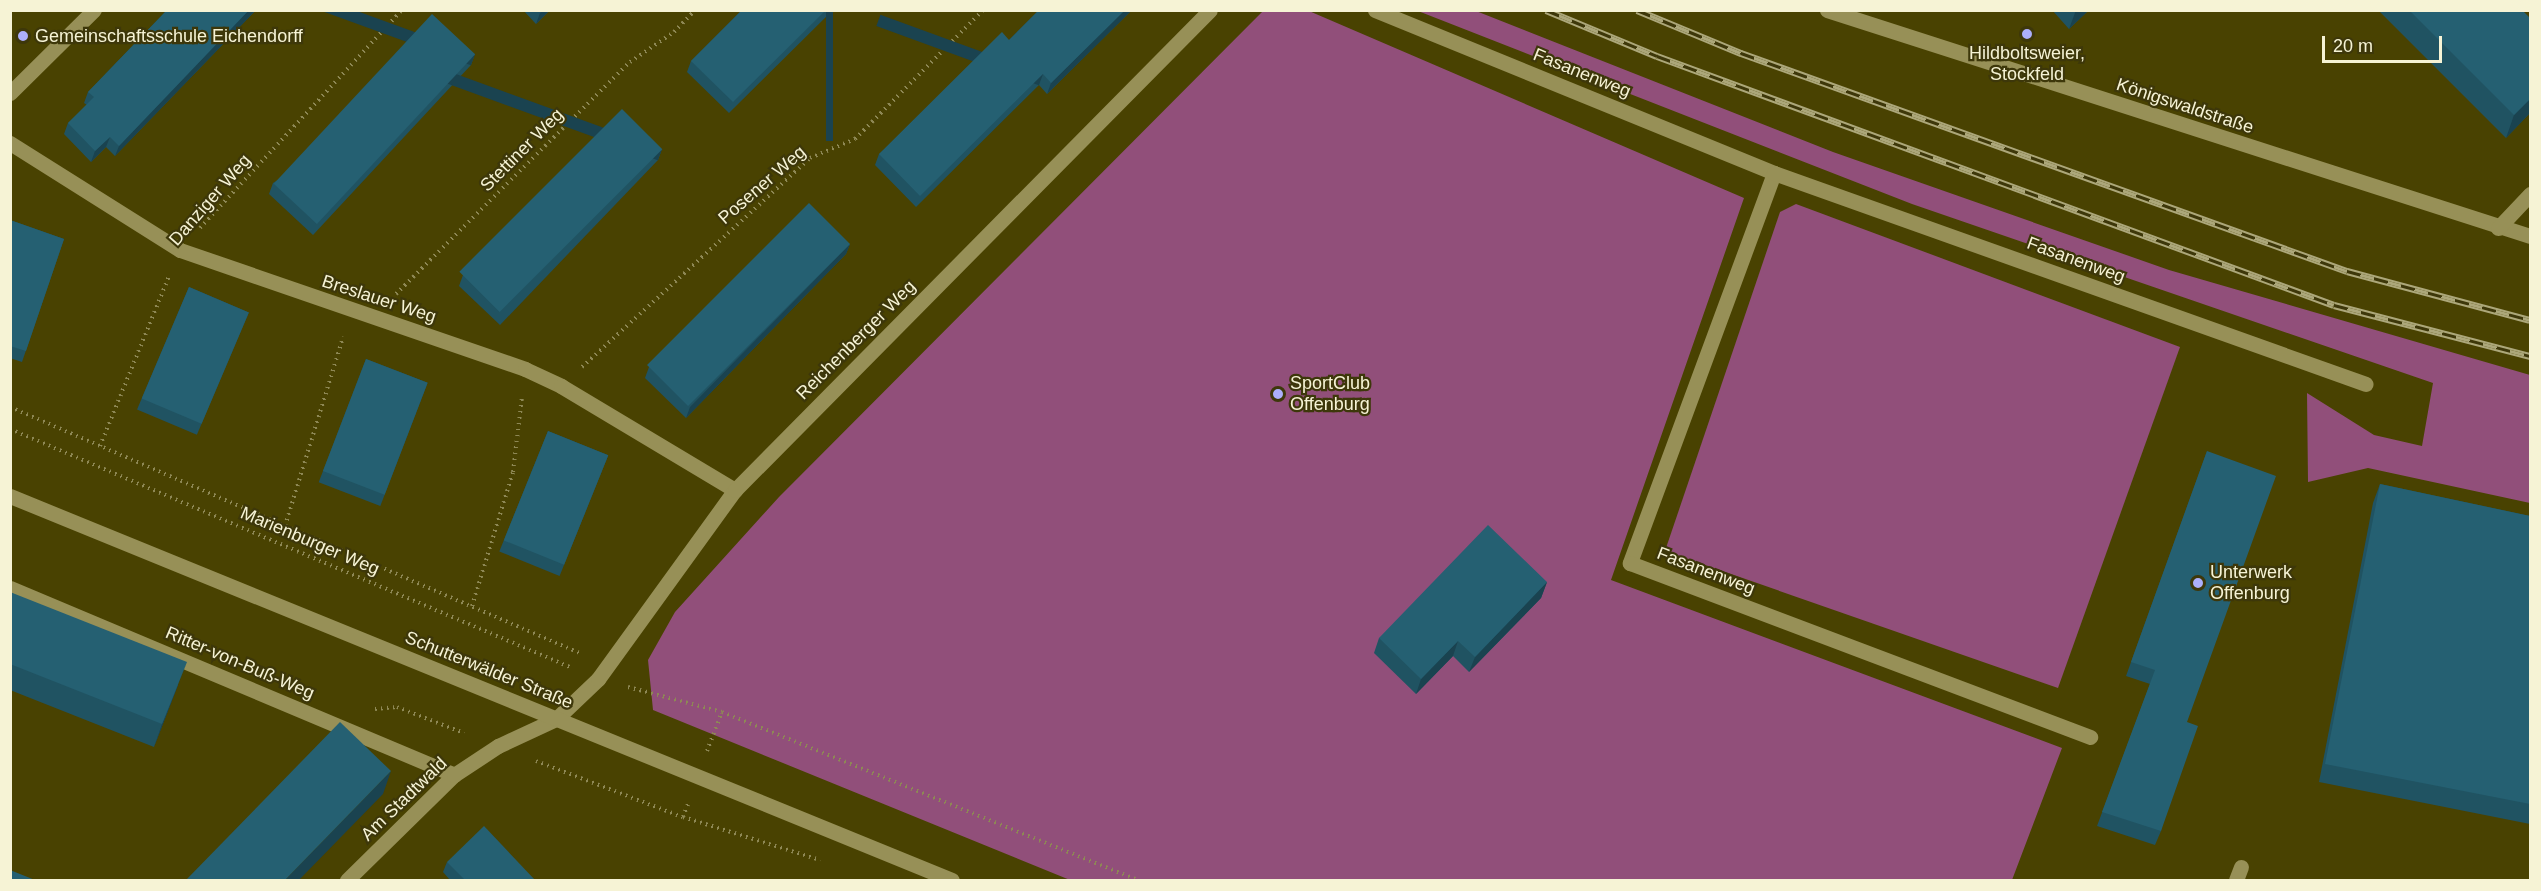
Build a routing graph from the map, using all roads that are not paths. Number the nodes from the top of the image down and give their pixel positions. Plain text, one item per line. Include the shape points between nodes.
1 (94, 10) edge
2 (1210, 10) edge
3 (1375, 10) edge
4 (1827, 10) edge
5 (10, 93) edge
6 (10, 143) edge
7 (1774, 173) junction
8 (2530, 194) edge
9 (2498, 228) junction
10 (2530, 236) edge
11 (2366, 384) dead end
12 (735, 490) junction
13 (10, 496) edge
14 (10, 588) edge
15 (556, 719) junction
16 (2090, 737) dead end
17 (454, 775) junction
18 (348, 880) edge
19 (952, 880) edge

1 - 5 street
2 - 12 street, Reichenberger Weg
3 - 7 street, Fasanenweg
4 - 9 street, Königswaldstraße
6 - 12 street, Breslauer Weg via 180,250 525,369 561,386
7 - 11 street, Fasanenweg
7 - 16 street, Fasanenweg via 1630,563
8 - 9 street
9 - 10 street, Königswaldstraße
12 - 15 street, Reichenberger Weg via 598,679
13 - 15 street, Schutterwälder Straße
14 - 17 street, Ritter-von-Buß-Weg
15 - 17 street, Am Stadtwald via 498,747
15 - 19 street, Schutterwälder Straße
17 - 18 street, Am Stadtwald

